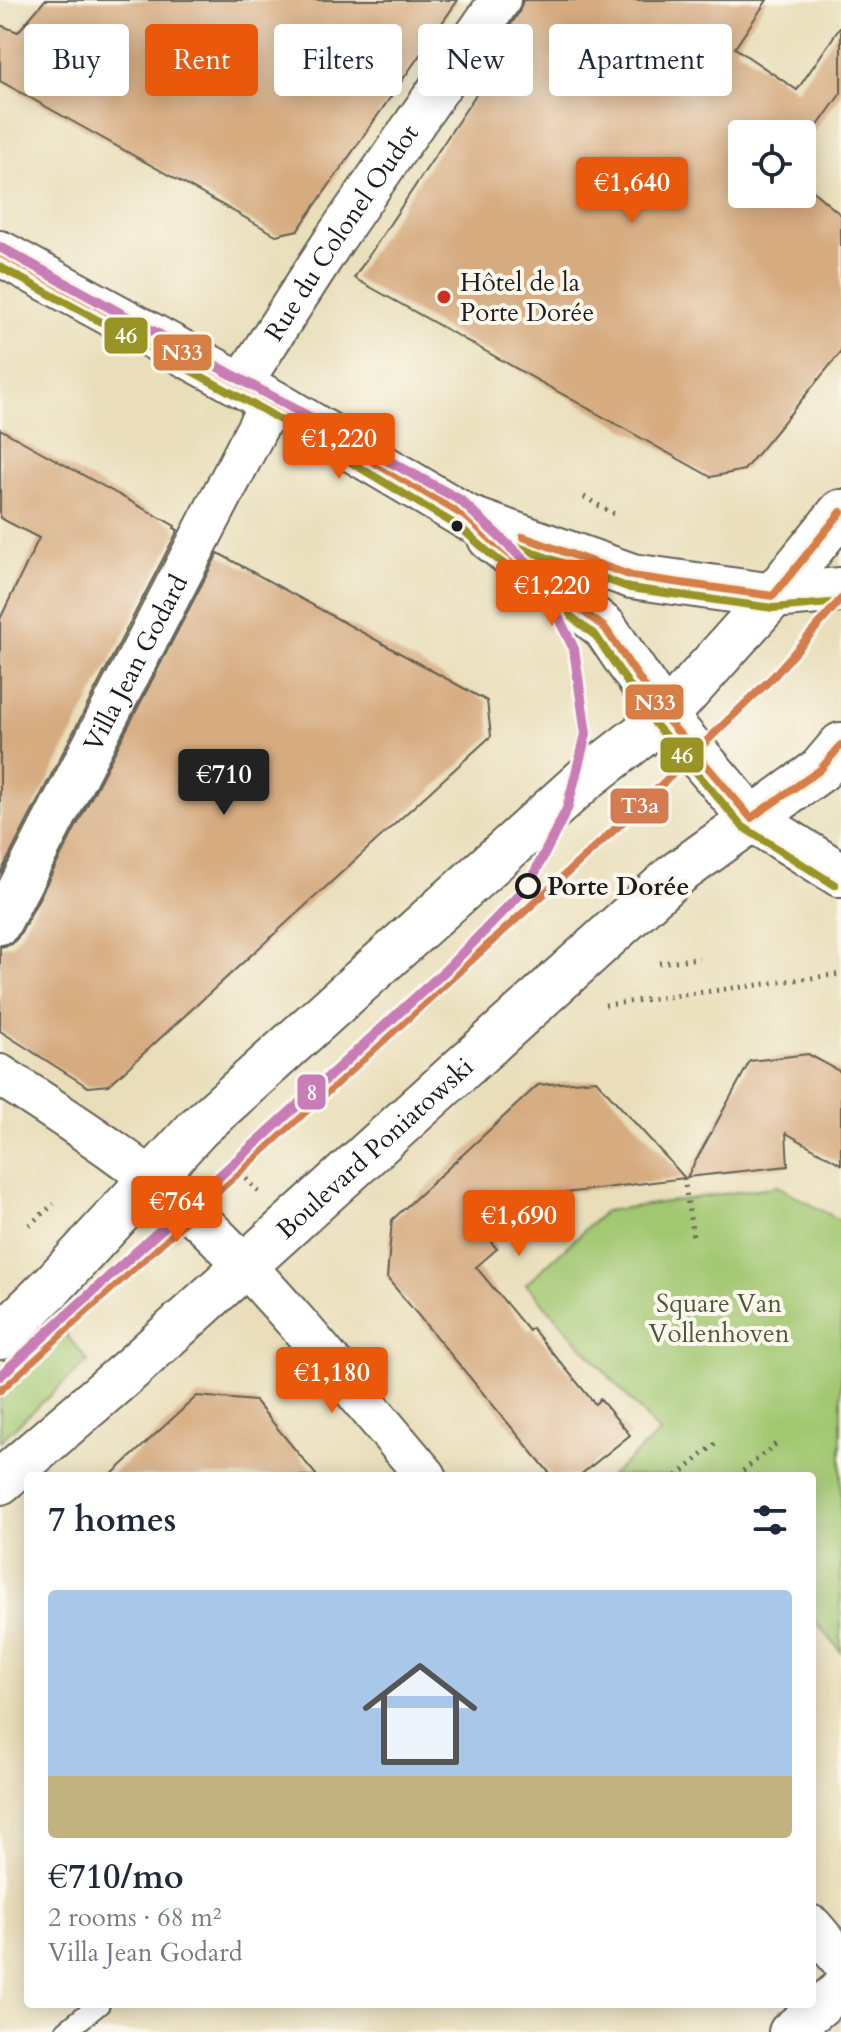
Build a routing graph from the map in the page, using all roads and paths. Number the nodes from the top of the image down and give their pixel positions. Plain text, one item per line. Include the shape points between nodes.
1 (500, 0) edge
2 (0, 253) edge
3 (256, 394) junction
4 (584, 497) dead end
5 (841, 512) edge
6 (614, 514) dead end
7 (468, 518) junction
8 (841, 590) edge
9 (773, 596) junction
10 (665, 717) junction
11 (841, 745) edge
12 (751, 818) junction
13 (841, 875) edge
14 (0, 924) edge
15 (699, 958) dead end
16 (659, 963) dead end
17 (841, 974) edge
18 (591, 1007) dead end
19 (0, 1075) edge
20 (684, 1178) dead end
21 (152, 1179) junction
22 (54, 1204) dead end
23 (29, 1225) dead end
24 (693, 1238) dead end
25 (244, 1265) junction
26 (0, 1337) edge
27 (719, 1441) dead end
28 (778, 1442) dead end
29 (743, 1471) dead end
30 (423, 1472) edge
31 (682, 1472) edge
32 (0, 1482) edge
33 (816, 1931) edge
34 (841, 1960) edge
35 (841, 1989) edge
36 (94, 2008) edge
37 (65, 2032) edge
38 (789, 2032) edge

1 - 3 street, Rue du Colonel Oudot via 343,227
2 - 3 main road
3 - 7 main road
3 - 14 street, Villa Jean Godard
4 - 6 path
5 - 9 main road
7 - 9 main road via 632,576
7 - 10 main road via 605,628
8 - 9 main road
9 - 10 main road
10 - 12 main road
10 - 21 main road via 585,779 198,1128
11 - 12 main road, Boulevard Poniatowski via 820,770
12 - 13 main road
12 - 25 main road, Boulevard Poniatowski via 665,884
15 - 16 path
17 - 18 path
19 - 21 street
20 - 24 path
21 - 25 street
21 - 26 main road
22 - 23 path
25 - 30 street
25 - 32 main road, Boulevard Poniatowski
27 - 31 path
28 - 29 path
33 - 34 street
35 - 38 street
36 - 37 lane

